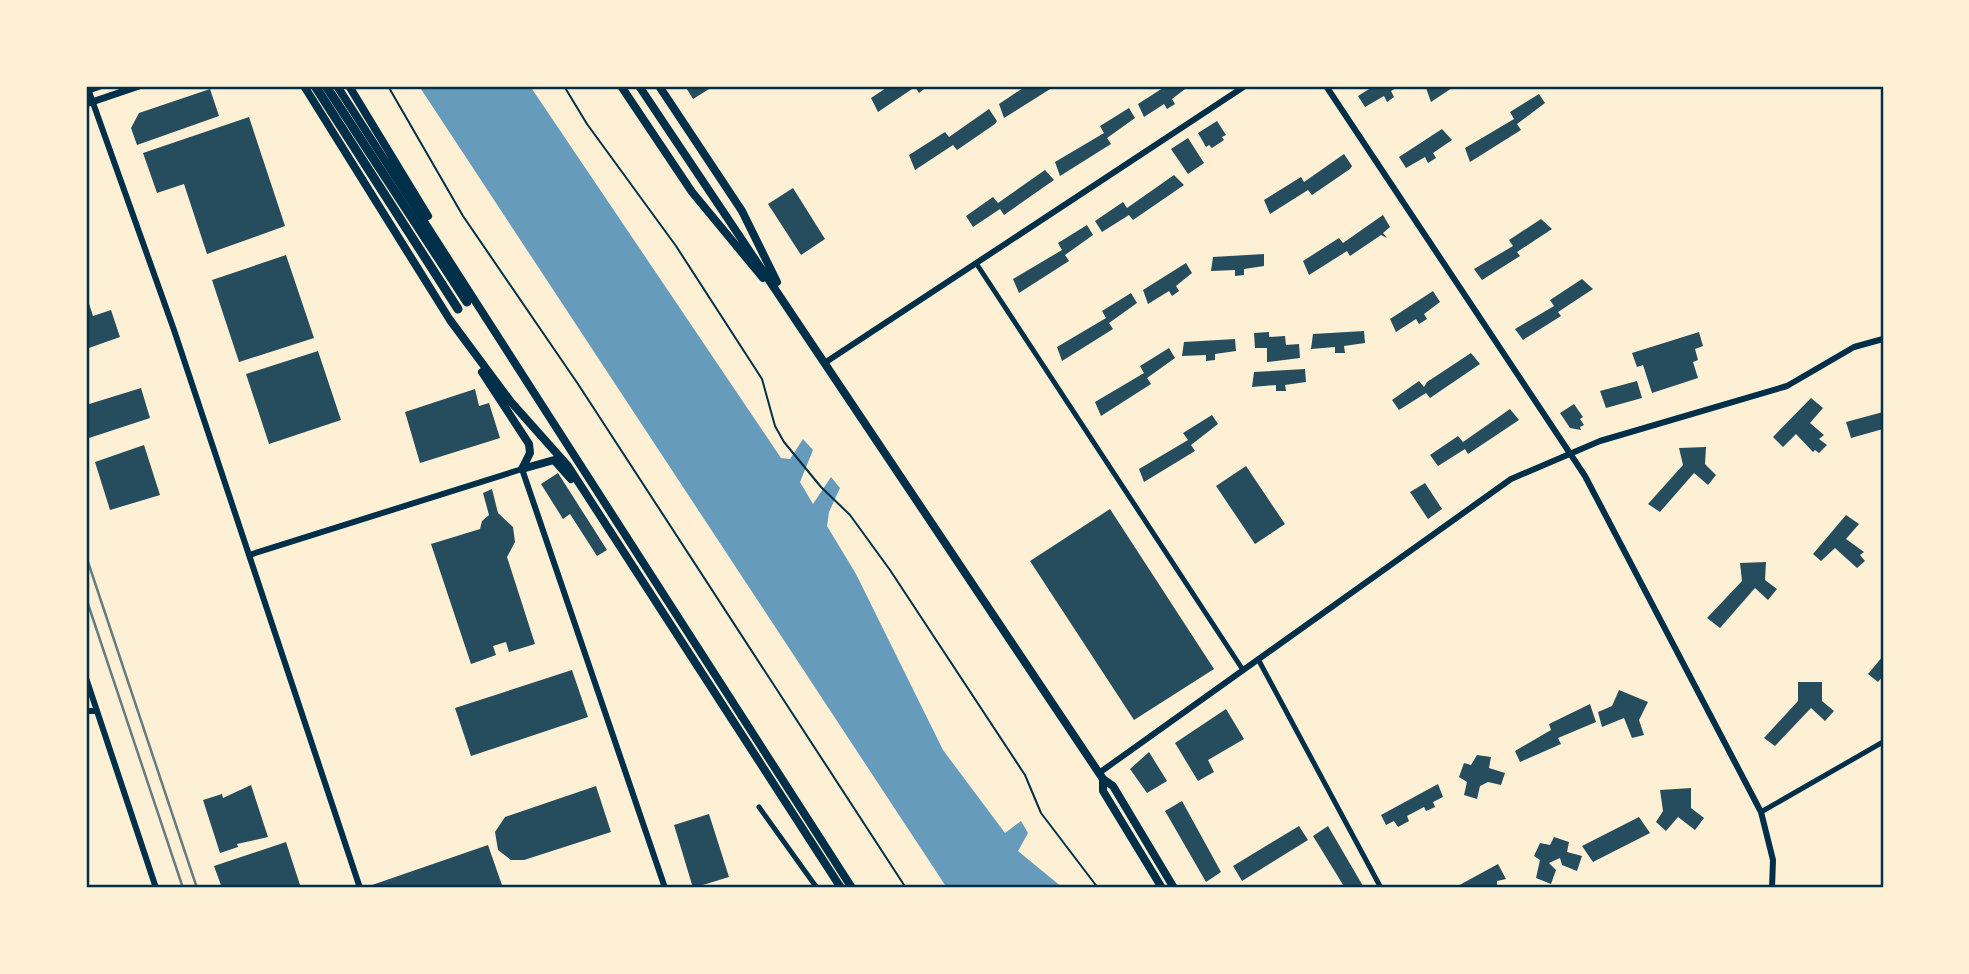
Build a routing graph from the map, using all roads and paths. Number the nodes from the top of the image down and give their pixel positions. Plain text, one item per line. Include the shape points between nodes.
1 (87, 86) edge
2 (100, 86) edge
3 (139, 86) edge
4 (304, 86) edge
5 (315, 86) edge
6 (326, 86) edge
7 (337, 86) edge
8 (349, 86) edge
9 (388, 86) edge
10 (564, 86) edge
11 (621, 86) edge
12 (639, 86) edge
13 (659, 86) edge
14 (1245, 86) edge
15 (1326, 86) edge
16 (86, 91) edge
17 (89, 103) edge
18 (976, 263) junction
19 (465, 283) junction
20 (467, 302) dead end
21 (458, 309) dead end
22 (790, 310) junction
23 (1883, 339) edge
24 (469, 348) junction
25 (826, 362) junction
26 (1568, 454) junction
27 (522, 470) junction
28 (249, 555) junction
29 (630, 563) junction
30 (1258, 659) junction
31 (1243, 670) junction
32 (86, 678) edge
33 (86, 711) edge
34 (97, 711) junction
35 (1883, 742) edge
36 (1101, 776) junction
37 (759, 807) dead end
38 (1761, 812) junction
39 (156, 888) edge
40 (360, 888) edge
41 (665, 888) edge
42 (817, 888) edge
43 (841, 888) edge
44 (852, 888) edge
45 (906, 888) edge
46 (1098, 888) edge
47 (1162, 888) edge
48 (1174, 888) edge
49 (1381, 888) edge
50 (1772, 888) edge

1 - 17 street
2 - 16 main road
3 - 17 main road
4 - 24 main road
5 - 21 highway
6 - 20 highway
7 - 19 main road
8 - 19 main road
9 - 45 path via 463,216
10 - 46 path via 762,379 775,426 890,570 1025,775 1041,813
11 - 22 main road via 692,192
12 - 22 main road
13 - 22 main road via 742,211
14 - 18 street
15 - 26 street
17 - 28 street via 170,317
18 - 25 street
18 - 31 street
19 - 44 main road
22 - 25 main road
23 - 26 street via 1854,348 1787,386
24 - 27 main road via 529,443
24 - 29 main road via 568,466
25 - 36 main road
26 - 30 street via 1511,479
26 - 38 street via 1585,476
27 - 28 street
27 - 29 main road via 548,459 558,463
27 - 41 street
28 - 40 street
29 - 43 main road
30 - 31 street
30 - 49 street
31 - 36 street
32 - 34 street
33 - 34 street
34 - 39 street
35 - 38 street
36 - 47 main road via 1103,791
36 - 48 main road via 1113,786
37 - 42 street
38 - 50 street via 1773,860

